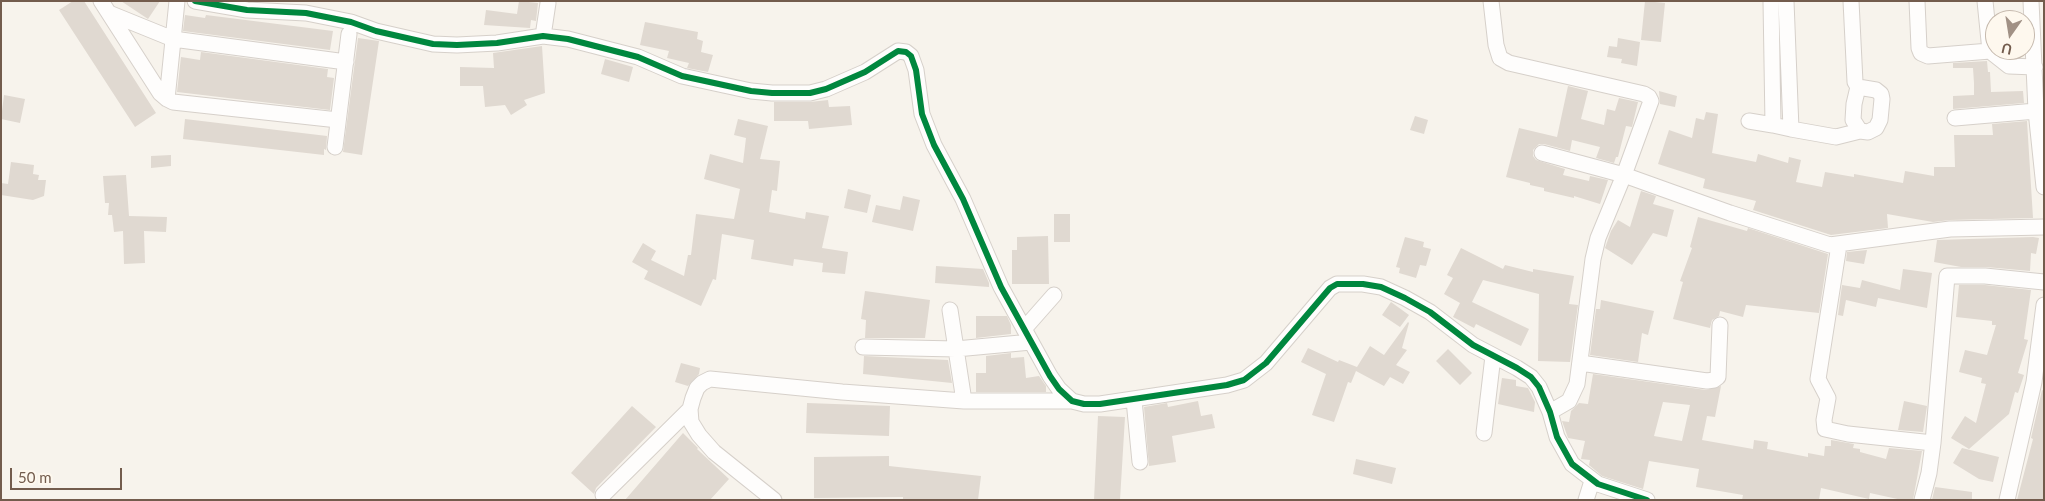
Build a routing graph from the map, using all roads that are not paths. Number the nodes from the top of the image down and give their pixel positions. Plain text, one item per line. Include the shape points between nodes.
1 (177, 1) edge
2 (194, 1) edge
3 (1491, 1) edge
4 (1771, 1) edge
5 (1786, 1) edge
6 (1851, 1) edge
7 (1916, 1) edge
8 (2031, 1) edge
9 (548, 3) dead end
10 (105, 7) edge
11 (2038, 23) edge
12 (350, 34) dead end
13 (543, 36) junction
14 (173, 39) junction
15 (1985, 51) edge
16 (2001, 60) edge
17 (346, 62) junction
18 (2034, 68) junction
19 (1858, 88) junction
20 (167, 99) junction
21 (2036, 111) junction
22 (1955, 118) dead end
23 (338, 120) junction
24 (1749, 121) dead end
25 (1773, 125) junction
26 (1791, 129) junction
27 (1860, 131) junction
28 (335, 147) dead end
29 (1542, 153) dead end
30 (2043, 162) edge
31 (1624, 175) junction
32 (2044, 187) edge
33 (2044, 227) edge
34 (1839, 245) junction
35 (2044, 282) edge
36 (1054, 295) dead end
37 (2044, 305) edge
38 (950, 310) dead end
39 (2043, 311) edge
40 (1720, 325) dead end
41 (1028, 336) junction
42 (863, 347) dead end
43 (956, 349) junction
44 (1493, 356) junction
45 (1580, 363) junction
46 (2039, 382) edge
47 (1134, 400) junction
48 (1072, 401) junction
49 (964, 402) junction
50 (690, 410) junction
51 (1550, 412) junction
52 (1484, 434) dead end
53 (1932, 443) junction
54 (1140, 462) dead end
55 (1592, 481) junction
56 (603, 495) dead end
57 (774, 500) edge
58 (1586, 500) edge
59 (1647, 500) edge
60 (1922, 500) edge
61 (2007, 500) edge

1 - 14 street
2 - 13 street via 247,10 306,13 433,44 497,43
3 - 31 street via 1500,58 1509,63 1649,97 1651,102
4 - 25 street
5 - 26 street
6 - 19 street via 1854,74
7 - 15 street via 1921,53 1928,56
8 - 11 street
9 - 13 street
10 - 14 street
10 - 20 street
11 - 18 street
12 - 17 street
13 - 41 street via 622,52 704,82 780,93 826,90 865,72 898,51 906,52 916,70 922,114 934,145 963,199 1000,287
14 - 17 street
14 - 20 street
16 - 18 street via 2009,66
17 - 23 street
18 - 21 street
19 - 27 street via 1854,120
19 - 27 street via 1876,90 1882,99 1876,128
20 - 23 street
21 - 22 street
21 - 30 street
23 - 28 street
24 - 25 street
25 - 26 street
26 - 27 street via 1836,137
29 - 31 street
30 - 32 street
31 - 34 street via 1820,243
31 - 45 street via 1598,238 1593,259
33 - 34 street via 1950,228
34 - 53 street via 1819,374 1819,384 1828,398 1825,429
35 - 53 street via 1947,276
36 - 41 street
37 - 39 street
38 - 43 street
39 - 46 street
40 - 45 street via 1718,377 1714,380
41 - 43 street
41 - 48 street via 1059,389
42 - 43 street
43 - 49 street
44 - 47 street via 1405,298 1381,287 1352,282 1330,288 1252,375 1227,385
44 - 51 street via 1531,377 1540,387
44 - 52 street
45 - 51 street via 1578,384 1573,395
46 - 61 street
47 - 48 street via 1100,404
47 - 54 street
48 - 49 street
49 - 50 street via 710,379 697,388
50 - 56 street
50 - 57 street via 691,422 714,452
51 - 55 street via 1557,437 1572,464
53 - 60 street
55 - 58 street
55 - 59 street

